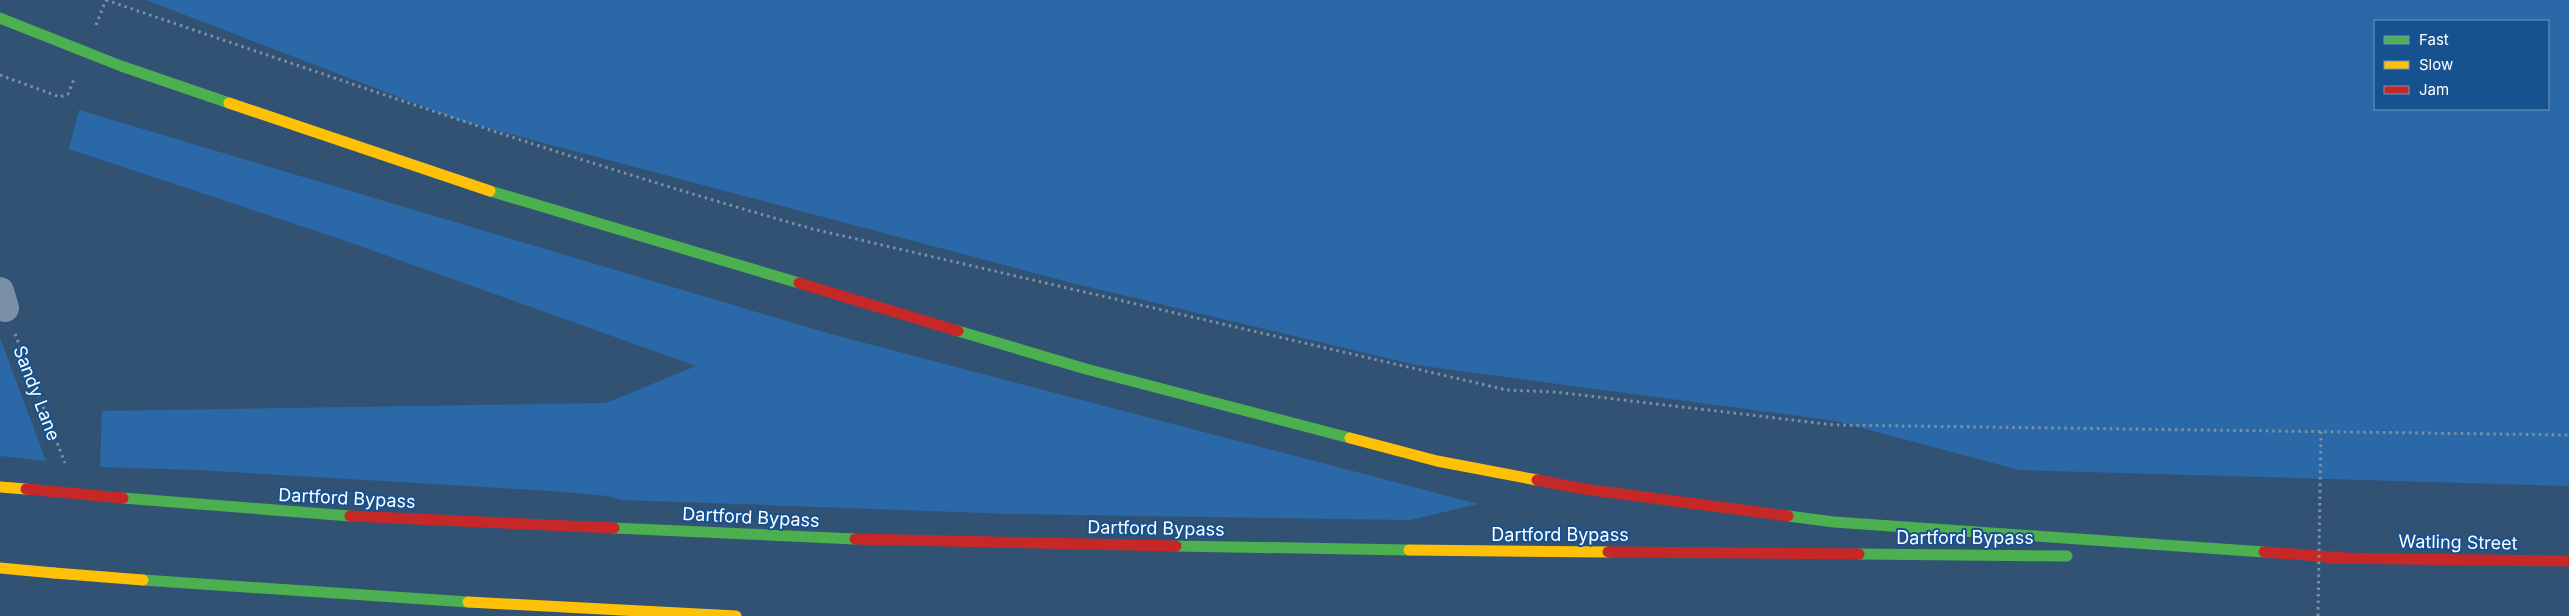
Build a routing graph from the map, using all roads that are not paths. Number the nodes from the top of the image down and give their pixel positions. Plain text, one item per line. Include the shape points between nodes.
1 (0, 18) edge
2 (0, 487) edge
3 (2083, 556) dead end
4 (2153, 556) dead end
5 (2346, 558) junction
6 (2569, 561) edge
7 (0, 568) edge
8 (736, 616) edge

1 - 5 highway via 121,66 440,176 1086,369 1437,461 1584,489 1834,522
2 - 3 highway, Dartford Bypass, bridge via 322,515 905,541 1486,551
4 - 5 highway
5 - 6 highway, Watling Street
7 - 8 highway, bridge via 368,597

